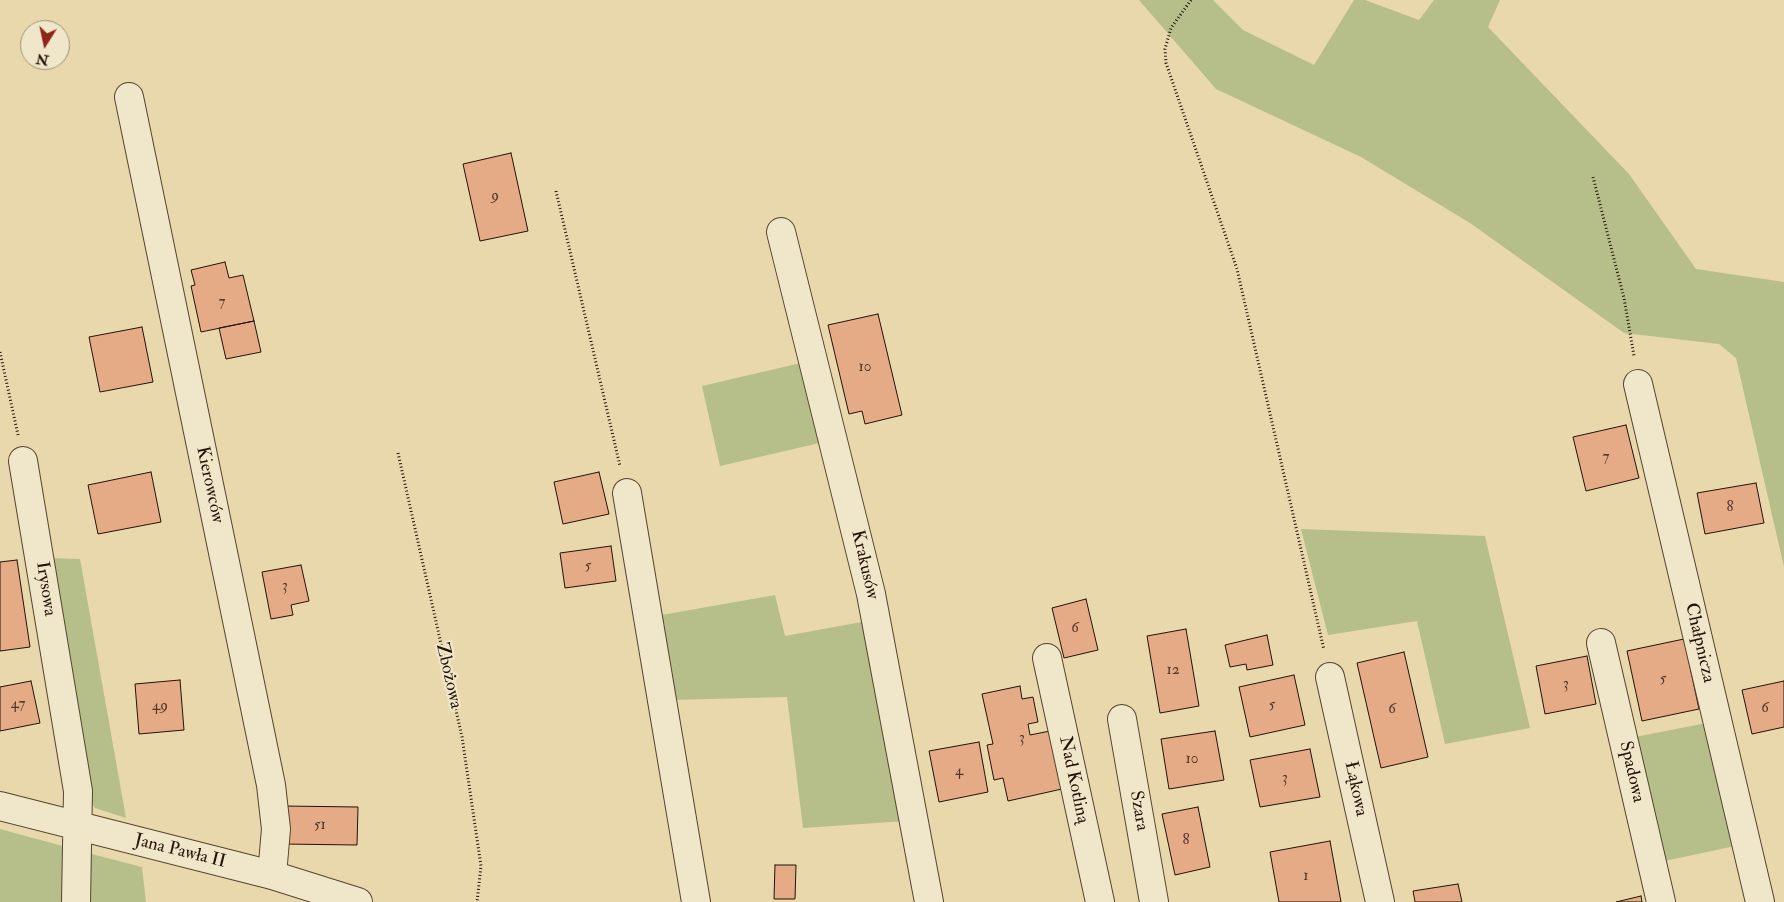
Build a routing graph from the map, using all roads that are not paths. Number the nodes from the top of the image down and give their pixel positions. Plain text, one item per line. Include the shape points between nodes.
1 (129, 96) dead end
2 (781, 232) dead end
3 (1638, 384) road end
4 (24, 461) road end
5 (627, 493) road end
6 (1602, 643) dead end
7 (1047, 658) dead end
8 (1330, 677) road end
9 (1122, 719) dead end
10 (0, 806) edge
11 (78, 827) junction
12 (272, 875) junction
13 (76, 902) edge
14 (358, 902) edge
15 (696, 902) edge
16 (929, 902) edge
17 (1100, 902) edge
18 (1154, 902) edge
19 (1380, 902) edge
20 (1661, 902) edge
21 (1760, 902) edge

1 - 12 street, Kierowców via 271,785 276,829
2 - 16 street, Krakusów via 871,594
3 - 21 street, Chałpnicza
4 - 11 street, Irysowa via 78,791
5 - 15 street
6 - 20 street, Spadowa
7 - 17 street, Nad Kotliną
8 - 19 street, Łąkowa
9 - 18 street, Szara
10 - 11 street, Jana Pawła II
11 - 12 street, Jana Pawła II
11 - 13 street, Irysowa
12 - 14 street, Jana Pawła II

